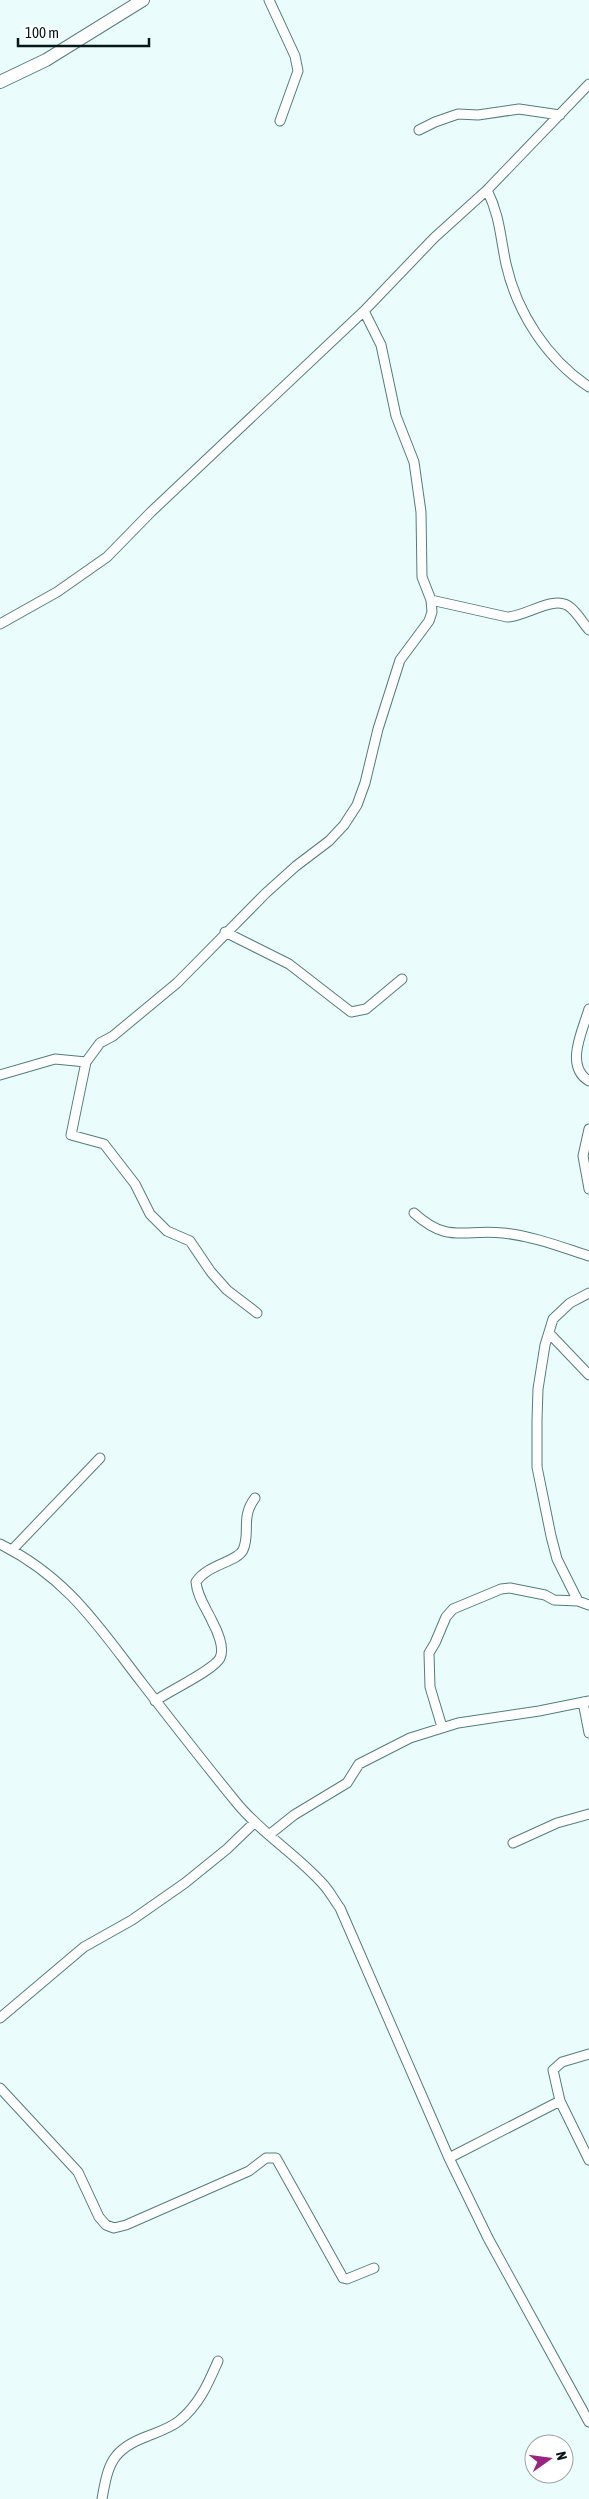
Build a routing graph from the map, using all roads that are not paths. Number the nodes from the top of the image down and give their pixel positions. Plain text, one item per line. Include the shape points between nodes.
1 (143, 0) edge
2 (269, 0) edge
3 (0, 82) edge
4 (589, 84) edge
5 (560, 115) junction
6 (280, 121) dead end
7 (419, 130) dead end
8 (487, 190) junction
9 (364, 311) junction
10 (589, 388) edge
11 (431, 600) junction
12 (0, 624) edge
13 (589, 630) edge
14 (225, 932) junction
15 (402, 979) dead end
16 (589, 1008) edge
17 (86, 1062) junction
18 (0, 1075) edge
19 (589, 1081) edge
20 (589, 1129) edge
21 (589, 1189) edge
22 (414, 1213) dead end
23 (589, 1256) edge
24 (589, 1293) edge
25 (257, 1313) dead end
26 (548, 1333) junction
27 (589, 1376) edge
28 (100, 1458) dead end
29 (255, 1498) dead end
30 (0, 1544) edge
31 (12, 1550) junction
32 (578, 1601) junction
33 (589, 1606) edge
34 (155, 1700) junction
35 (586, 1701) edge
36 (442, 1727) junction
37 (589, 1733) edge
38 (589, 1814) edge
39 (255, 1822) junction
40 (268, 1835) junction
41 (513, 1844) dead end
42 (0, 2018) edge
43 (589, 2054) edge
44 (0, 2088) edge
45 (560, 2101) junction
46 (449, 2158) junction
47 (589, 2160) edge
48 (374, 2268) dead end
49 (218, 2361) dead end
50 (589, 2422) edge
51 (102, 2499) edge

1 - 3 main road via 46,60
2 - 6 street via 295,56 298,71
4 - 5 street
5 - 7 street via 519,109 478,115 458,114
5 - 8 street
8 - 9 street via 434,238
8 - 10 street via 499,219 506,264 524,316 563,368
9 - 11 street via 381,345 396,416 414,462 421,512 422,577
9 - 12 street via 107,557 57,592
11 - 13 street via 507,617 563,604 570,607
11 - 14 street via 429,620 400,660 357,805 329,841 296,866
14 - 15 street via 289,964 351,1012 366,1009
14 - 17 street via 177,983 100,1043
16 - 19 street via 575,1058 580,1074
17 - 18 street via 55,1060
17 - 25 street via 71,1135 104,1144 135,1184 150,1214 167,1231 190,1242 227,1290
20 - 21 street via 582,1156
22 - 23 street via 428,1226 442,1232 503,1233
24 - 26 street via 561,1311 553,1319
26 - 27 street
26 - 32 street via 538,1388 537,1467 557,1560
28 - 31 street
29 - 34 street via 246,1516 243,1550 238,1556 208,1569 196,1582 217,1632 220,1659 206,1671
30 - 31 street
31 - 34 street via 45,1571 75,1597
32 - 33 street
32 - 36 street via 554,1600 510,1588 453,1609 429,1653 430,1687
34 - 39 street
35 - 36 street
35 - 37 street
36 - 40 street via 410,1738 359,1764 346,1784 294,1815
38 - 41 street via 557,1823
39 - 40 street
39 - 42 street via 184,1883 132,1920 84,1947
40 - 46 street via 322,1883 340,1908
43 - 45 street via 562,2062 553,2070
44 - 48 street via 78,2172 106,2226 126,2225 249,2172 266,2158 276,2158 343,2278
45 - 46 street
45 - 47 street
46 - 50 street via 488,2238
49 - 51 street via 205,2390 183,2418 157,2433 131,2442 115,2455 107,2470

